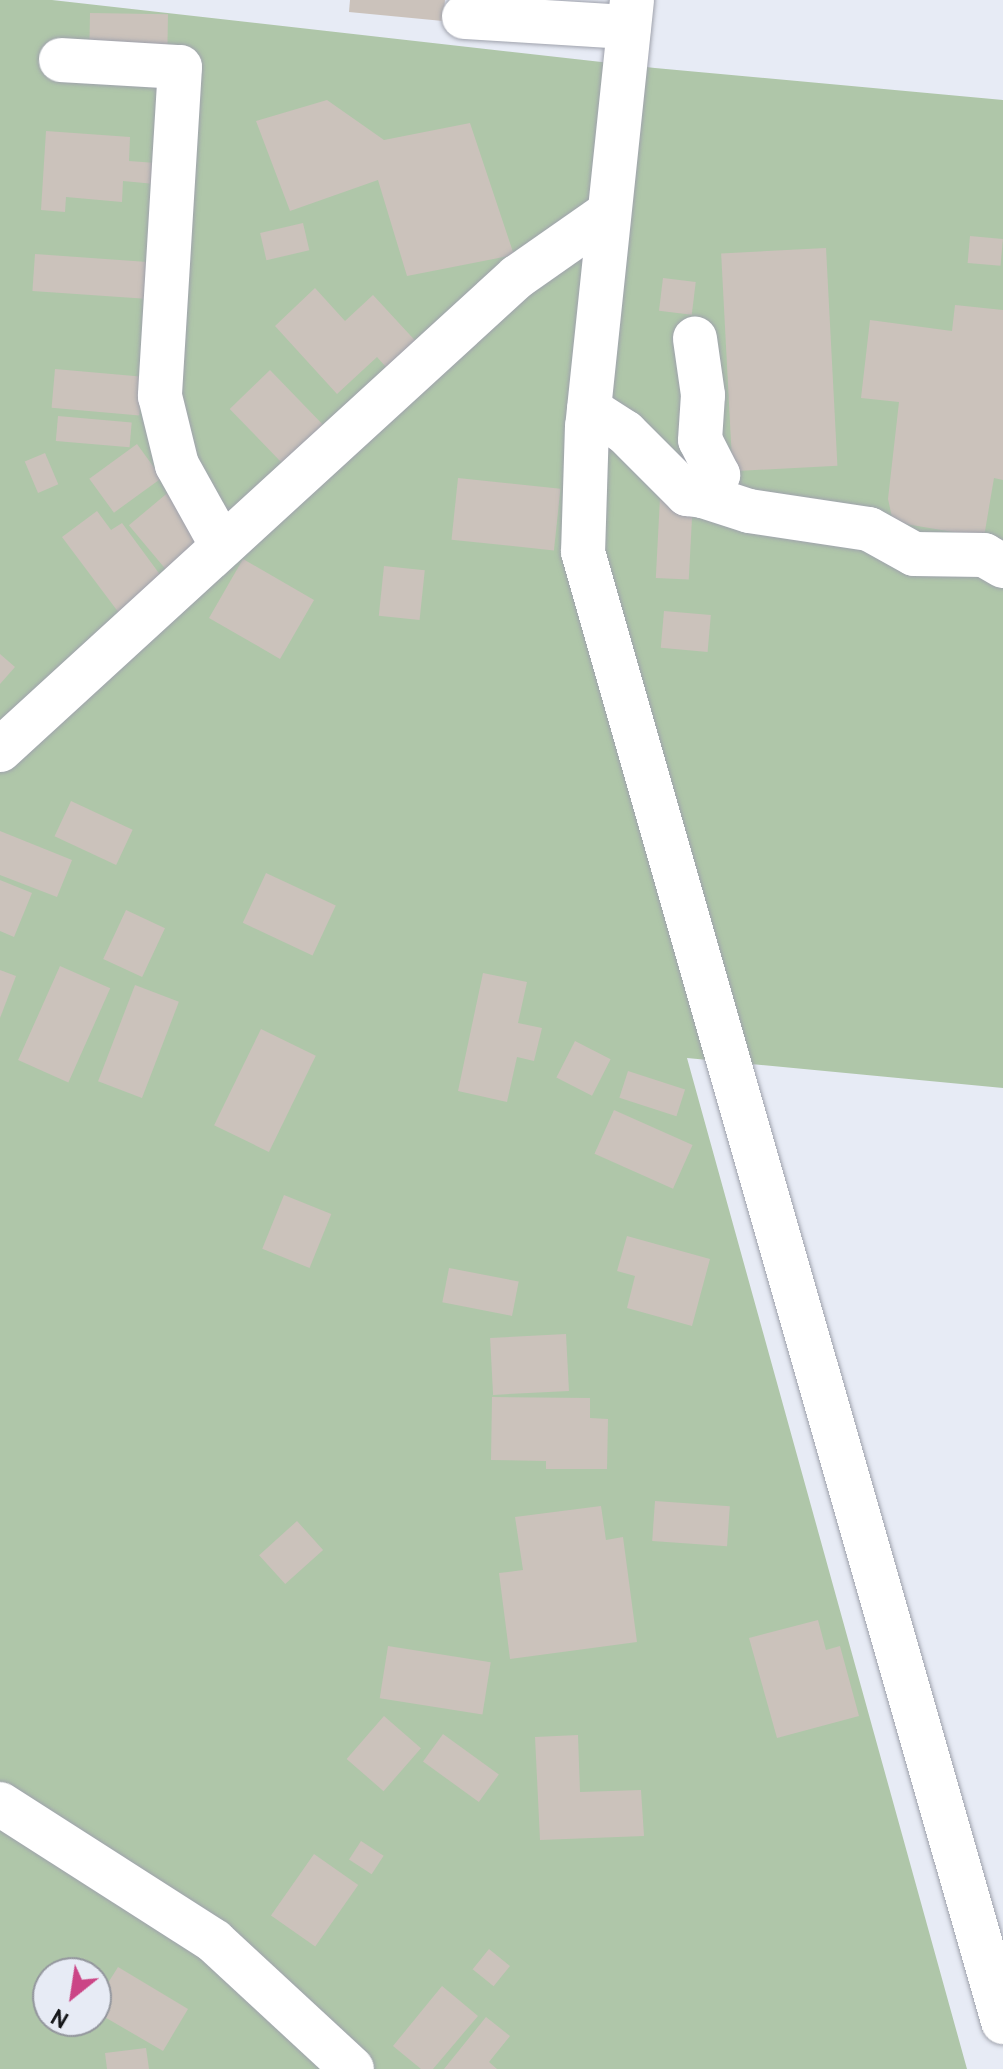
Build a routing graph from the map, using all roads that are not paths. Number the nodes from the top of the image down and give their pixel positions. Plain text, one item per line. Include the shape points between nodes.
1 (630, 14) edge
2 (464, 17) dead end
3 (61, 60) dead end
4 (607, 214) junction
5 (695, 339) dead end
6 (589, 409) junction
7 (703, 496) junction
8 (222, 546) junction
9 (1003, 566) edge
10 (0, 750) edge
11 (0, 1804) edge
12 (1003, 2022) edge
13 (352, 2069) edge

1 - 2 street
1 - 4 street
3 - 8 street via 180,67 160,396 177,465
4 - 6 street
4 - 8 street via 517,277
5 - 7 street via 703,395 700,440 718,475
6 - 7 street via 625,432 687,494
6 - 12 street via 583,552
7 - 9 street via 749,511 869,529 914,554 984,555
8 - 10 street
11 - 13 street via 214,1941

